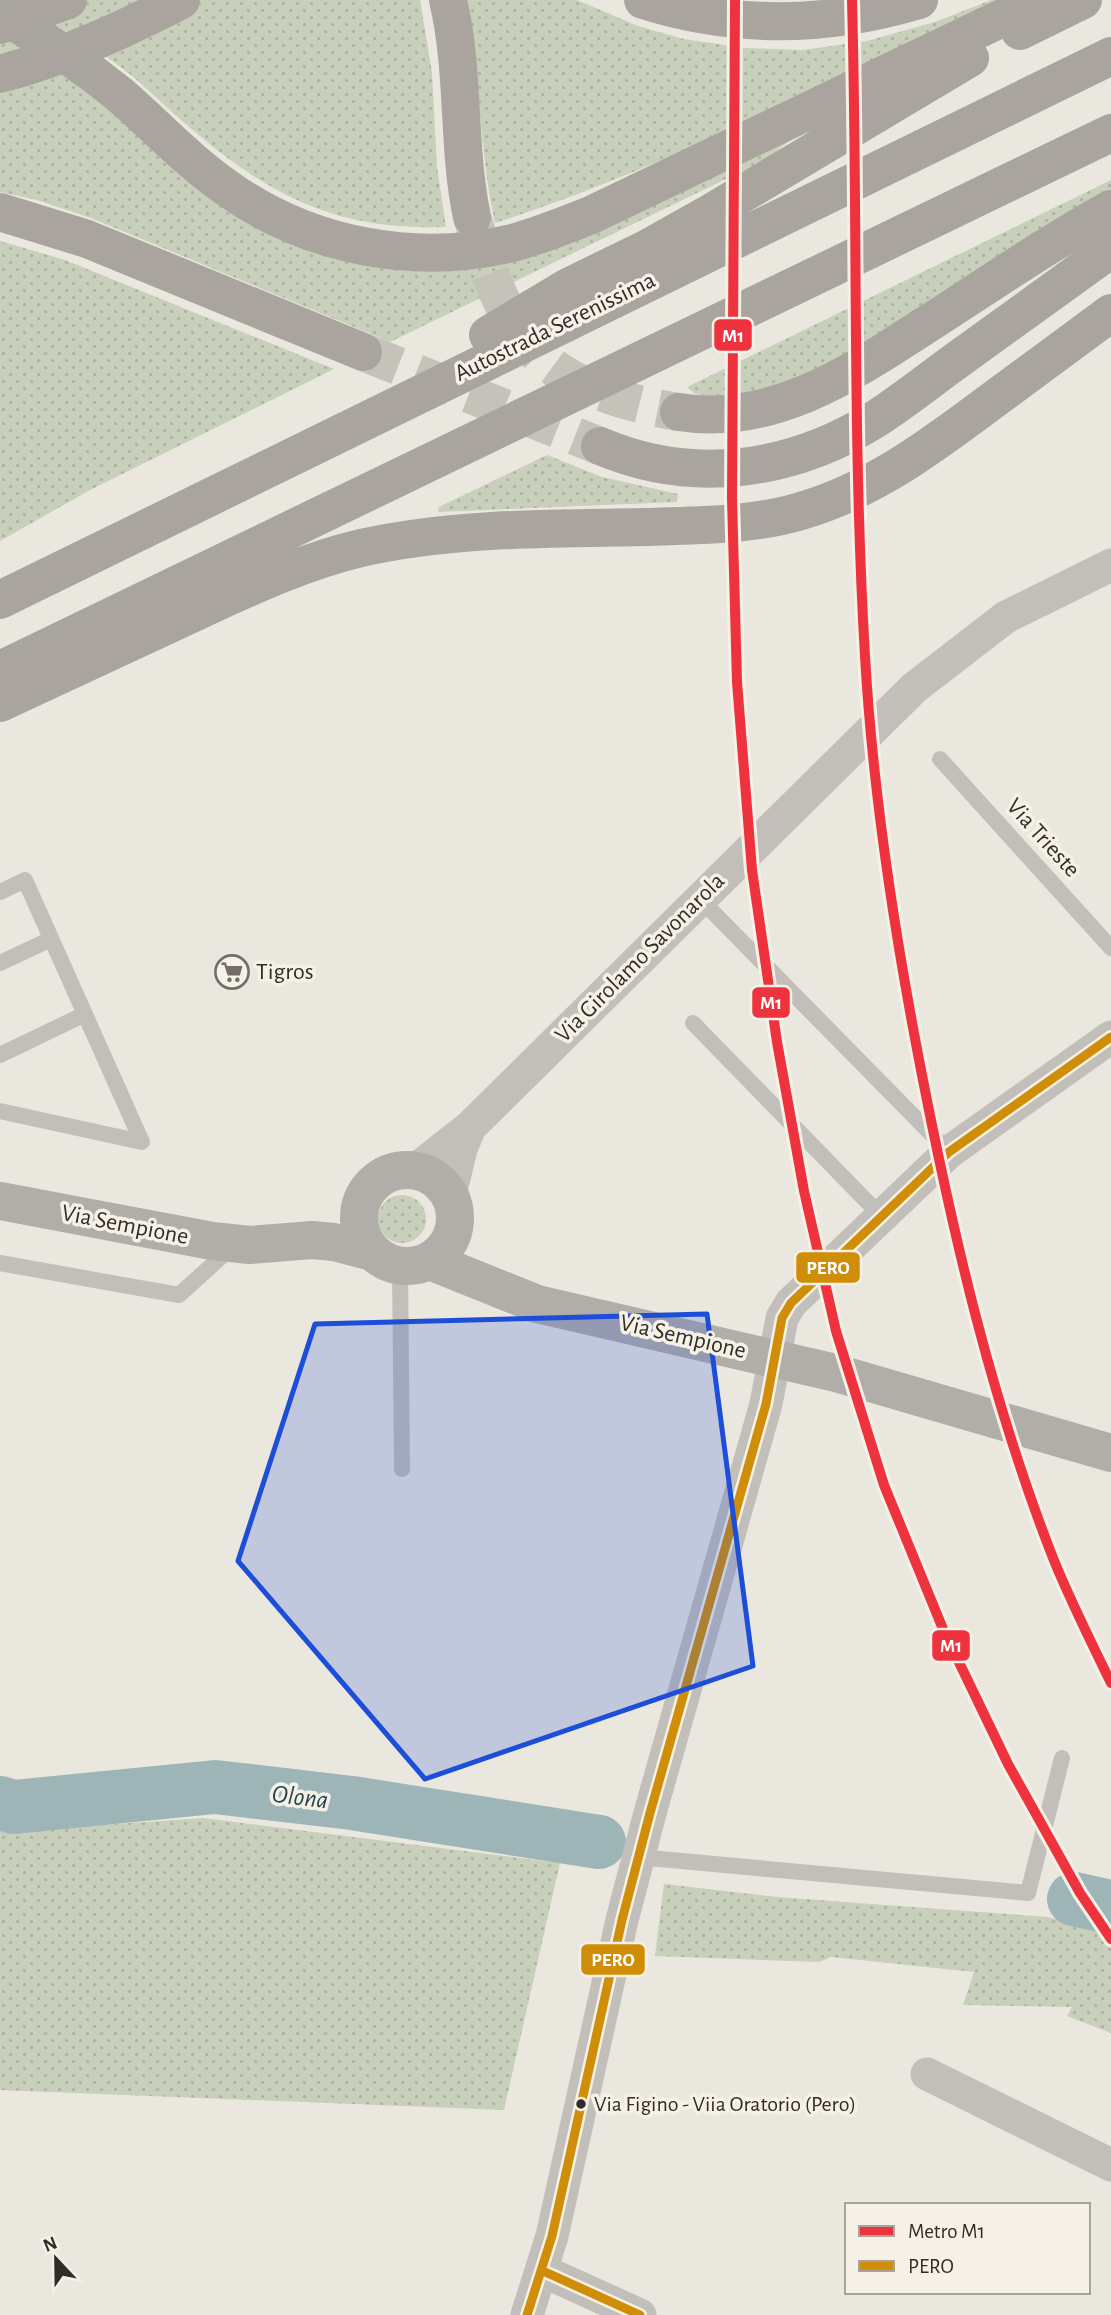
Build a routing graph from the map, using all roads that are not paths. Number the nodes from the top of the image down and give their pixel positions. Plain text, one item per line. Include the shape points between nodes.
1 (22, 0) edge
2 (68, 0) edge
3 (181, 0) edge
4 (203, 0) edge
5 (447, 0) edge
6 (643, 0) edge
7 (919, 0) edge
8 (1040, 0) edge
9 (1083, 0) edge
10 (0, 13) edge
11 (0, 25) edge
12 (126, 29) junction
13 (1111, 56) edge
14 (0, 74) edge
15 (1111, 133) edge
16 (1111, 209) edge
17 (0, 212) edge
18 (472, 217) tunnel mouth
19 (1111, 249) edge
20 (1111, 313) edge
21 (363, 352) tunnel mouth
22 (679, 412) tunnel mouth
23 (600, 446) tunnel mouth
24 (261, 471) junction
25 (1111, 565) edge
26 (0, 600) edge
27 (0, 670) edge
28 (0, 703) edge
29 (940, 759) dead end
30 (0, 892) edge
31 (700, 899) junction
32 (51, 939) junction
33 (1111, 948) edge
34 (0, 964) edge
35 (85, 1014) junction
36 (693, 1023) dead end
37 (1111, 1037) edge
38 (0, 1055) edge
39 (0, 1111) edge
40 (470, 1127) junction
41 (949, 1152) junction
42 (414, 1171) junction
43 (364, 1196) junction
44 (0, 1201) edge
45 (452, 1209) junction
46 (882, 1217) junction
47 (243, 1244) junction
48 (401, 1260) junction
49 (0, 1263) edge
50 (537, 1304) junction
51 (774, 1359) junction
52 (1111, 1454) edge
53 (402, 1469) dead end
54 (1062, 1758) dead end
55 (638, 1857) junction
56 (927, 2074) dead end
57 (1111, 2165) edge
58 (543, 2271) junction
59 (527, 2315) edge
60 (640, 2315) edge

1 - 10 highway
2 - 11 highway, bridge
3 - 12 highway, bridge
4 - 12 highway, bridge
5 - 18 highway
6 - 7 highway via 705,15 791,22 858,16
8 - 10 highway via 591,215 514,242 438,253 400,252 321,236 255,206 194,162 117,93
9 - 24 highway via 975,55 646,249 568,287
12 - 14 highway, bridge
13 - 24 highway, Autostrada Serenissima
15 - 27 highway
16 - 22 highway via 825,386 751,411 722,415
17 - 21 highway via 100,244
19 - 23 highway via 874,419 823,447 757,465 696,469 631,459
20 - 28 highway via 914,458 837,499 755,520 462,531 358,549 259,583
24 - 26 highway, Autostrada Serenissima
25 - 31 street, Via Girolamo Savonarola via 1006,618 914,688
29 - 33 lane, Via Trieste
30 - 32 lane via 25,880
31 - 40 street, Via Girolamo Savonarola
31 - 41 lane
32 - 34 lane
32 - 35 lane
35 - 38 lane
35 - 39 lane via 142,1142
36 - 46 lane
37 - 41 street
40 - 42 street, Via Girolamo Savonarola
40 - 45 street, Via Girolamo Savonarola via 461,1149
41 - 46 street
42 - 43 main road via 385,1175
42 - 45 main road via 440,1183
43 - 47 main road, Via Sempione via 315,1220
43 - 48 main road via 359,1224 363,1239
44 - 47 main road, Via Sempione
45 - 48 main road via 452,1238 443,1251
45 - 50 main road, Via Sempione via 483,1259
46 - 51 street via 792,1303 782,1318
47 - 48 main road, Via Sempione via 334,1242
47 - 49 lane via 178,1295
48 - 50 main road, Via Sempione
48 - 53 lane
50 - 51 main road, Via Sempione
51 - 52 main road, Via Sempione
51 - 55 street via 766,1404
54 - 55 lane via 1028,1893
55 - 58 street
56 - 57 street
58 - 59 street
58 - 60 street

